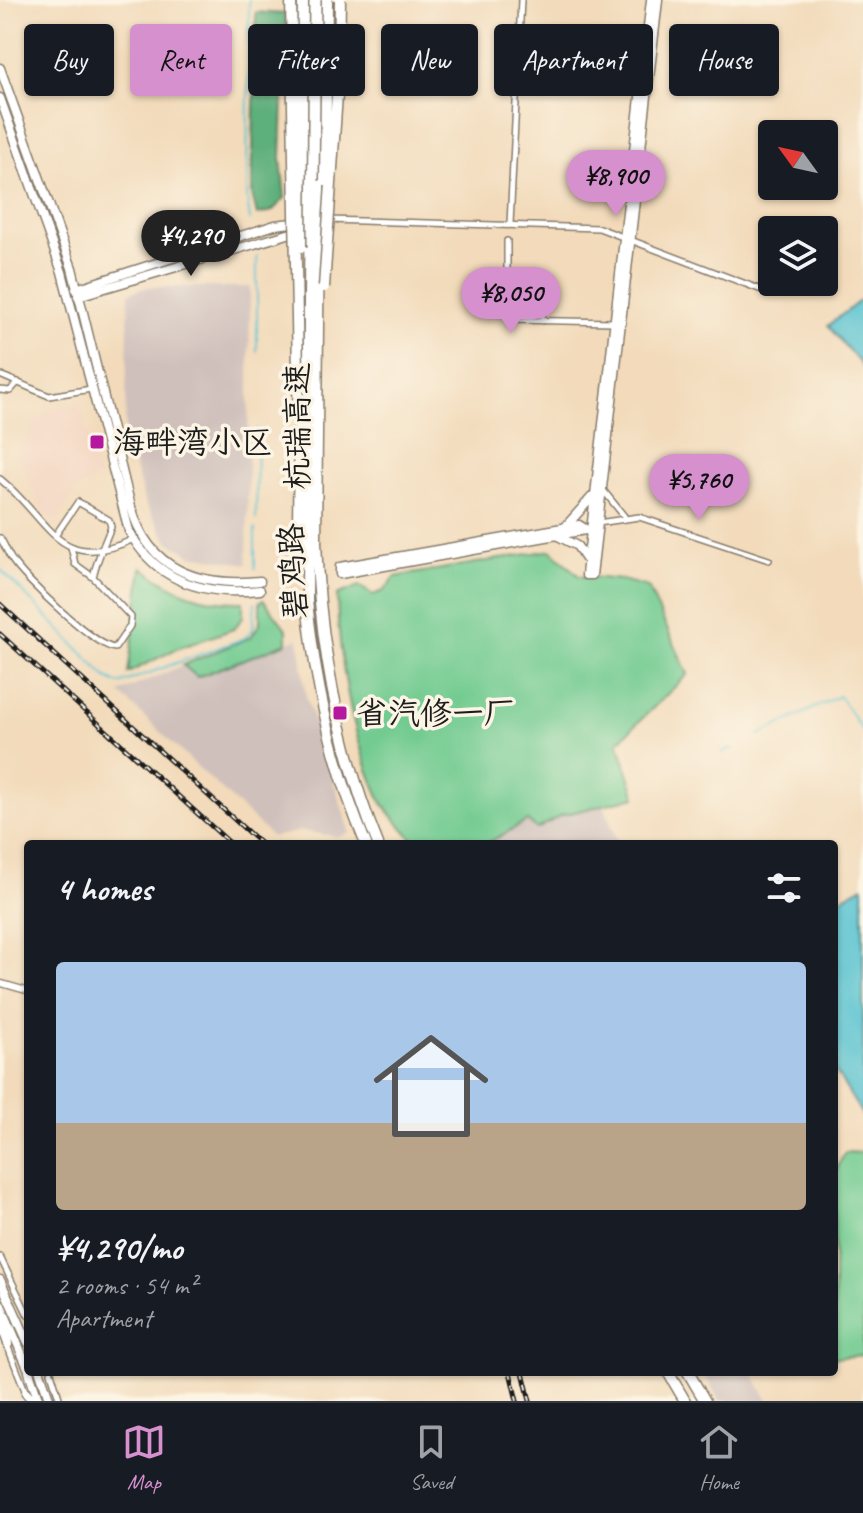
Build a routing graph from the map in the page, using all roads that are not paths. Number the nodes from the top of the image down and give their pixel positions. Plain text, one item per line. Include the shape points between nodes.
1 (291, 0) edge
2 (303, 0) edge
3 (311, 0) edge
4 (321, 0) edge
5 (327, 0) edge
6 (340, 0) edge
7 (521, 0) edge
8 (651, 0) edge
9 (658, 0) edge
10 (0, 68) edge
11 (0, 98) edge
12 (510, 224) junction
13 (312, 225) junction
14 (628, 236) junction
15 (507, 241) dead end
16 (557, 285) dead end
17 (324, 287) junction
18 (758, 289) edge
19 (78, 292) junction
20 (68, 295) junction
21 (542, 321) junction
22 (614, 322) junction
23 (0, 375) edge
24 (18, 382) junction
25 (91, 389) junction
26 (0, 390) edge
27 (299, 425) junction
28 (0, 479) edge
29 (598, 491) junction
30 (625, 516) junction
31 (599, 518) junction
32 (591, 530) junction
33 (559, 532) junction
34 (55, 536) junction
35 (0, 538) edge
36 (134, 539) junction
37 (597, 540) junction
38 (71, 547) junction
39 (102, 552) junction
40 (769, 560) dead end
41 (587, 564) junction
42 (93, 577) junction
43 (358, 840) edge
44 (365, 840) edge
45 (377, 840) edge
46 (384, 840) edge
47 (0, 983) edge
48 (24, 990) edge
49 (0, 1257) edge
50 (0, 1280) edge
51 (24, 1307) edge
52 (2, 1308) edge
53 (0, 1327) edge
54 (24, 1333) edge
55 (8, 1344) junction
56 (24, 1359) edge
57 (30, 1376) edge
58 (41, 1376) edge
59 (52, 1376) edge
60 (662, 1376) edge
61 (670, 1376) edge
62 (682, 1376) edge
63 (690, 1376) edge
64 (48, 1397) edge
65 (33, 1398) edge
66 (60, 1401) edge
67 (677, 1401) edge
68 (685, 1401) edge
69 (697, 1401) edge
70 (705, 1401) edge

1 - 27 highway, bridge
2 - 27 highway, 杭瑞高速, bridge
3 - 13 highway, 碧鸡路
4 - 13 highway, 碧鸡路
5 - 17 highway, 杭瑞高速, bridge
6 - 17 highway, bridge
7 - 12 street
8 - 14 street
9 - 14 street
10 - 19 street
11 - 20 street
12 - 13 street
12 - 14 street via 581,226
13 - 19 street via 275,225
13 - 44 highway, 碧鸡路 via 305,543 309,619 331,743
13 - 45 highway, 碧鸡路 via 321,627 342,739
14 - 18 street
14 - 22 street
14 - 29 street
15 - 21 street via 508,315 515,321
16 - 21 street via 543,290
17 - 46 highway, 杭瑞高速 via 326,619 345,730
19 - 20 street
19 - 36 street via 131,507 144,538 167,563 198,578 260,585 216,592 186,585 152,563
20 - 25 street
21 - 22 street
22 - 29 street
23 - 24 street
24 - 25 street via 49,396
24 - 26 street via 10,391
25 - 36 street via 122,512
27 - 43 highway, 杭瑞高速 via 299,562 308,665 331,766
28 - 34 street
29 - 30 street
29 - 31 street
29 - 32 street
29 - 33 street
30 - 31 street
30 - 40 street
31 - 32 street
31 - 37 street
32 - 33 street
32 - 37 street
32 - 41 street
33 - 33 street via 340,567 340,574
33 - 41 street via 577,546
34 - 38 street
34 - 39 street via 75,505 83,502 110,523
35 - 42 street via 27,577 85,631 115,648 131,617
36 - 39 street
37 - 41 street via 592,575 586,575
38 - 39 street
38 - 42 street via 75,564
39 - 42 street
47 - 48 street
49 - 51 street
50 - 54 street
52 - 55 street
52 - 56 street
53 - 55 street
55 - 65 street
57 - 65 street
58 - 64 street
59 - 66 street
60 - 67 highway
61 - 68 highway
62 - 69 highway
63 - 70 highway
64 - 65 street

